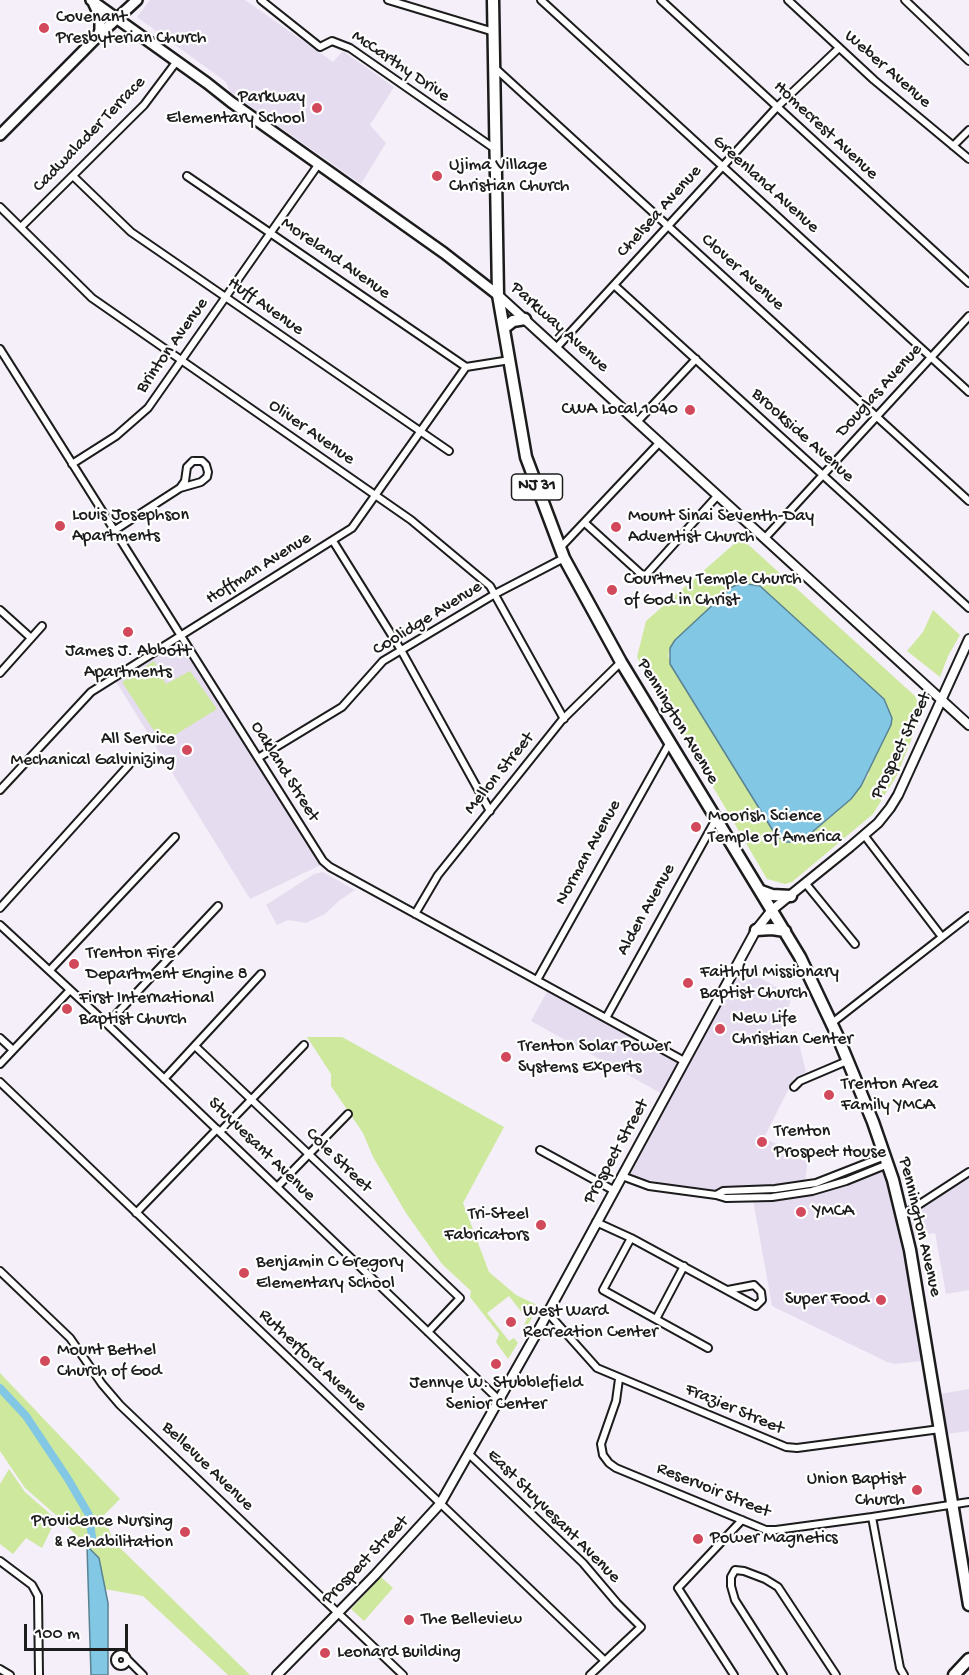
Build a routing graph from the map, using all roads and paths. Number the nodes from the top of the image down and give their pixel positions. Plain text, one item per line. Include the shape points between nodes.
1 (91, 0) edge
2 (137, 0) edge
3 (261, 0) edge
4 (388, 0) edge
5 (493, 0) edge
6 (541, 0) edge
7 (661, 0) edge
8 (788, 0) edge
9 (905, 0) edge
10 (119, 19) junction
11 (494, 32) junction
12 (98, 36) junction
13 (839, 48) junction
14 (177, 61) junction
15 (969, 61) edge
16 (494, 67) junction
17 (777, 107) junction
18 (969, 130) edge
19 (0, 135) edge
20 (953, 146) junction
21 (495, 149) junction
22 (969, 159) edge
23 (318, 165) junction
24 (723, 166) junction
25 (73, 176) junction
26 (187, 176) dead end
27 (0, 207) edge
28 (668, 226) junction
29 (21, 227) junction
30 (271, 233) junction
31 (969, 283) edge
32 (614, 285) junction
33 (498, 295) junction
34 (226, 298) junction
35 (969, 316) edge
36 (525, 319) junction
37 (504, 328) junction
38 (557, 347) junction
39 (0, 349) edge
40 (932, 357) junction
41 (696, 359) junction
42 (510, 360) junction
43 (182, 361) junction
44 (466, 367) junction
45 (969, 392) edge
46 (877, 417) junction
47 (638, 422) junction
48 (419, 432) junction
49 (660, 442) junction
50 (449, 451) dead end
51 (72, 464) junction
52 (823, 476) junction
53 (180, 488) junction
54 (718, 495) junction
55 (376, 496) junction
56 (969, 501) edge
57 (585, 523) junction
58 (115, 530) junction
59 (765, 538) junction
60 (333, 541) junction
61 (562, 553) junction
62 (495, 594) junction
63 (969, 608) edge
64 (0, 610) edge
65 (42, 626) dead end
66 (181, 636) junction
67 (31, 638) junction
68 (969, 639) edge
69 (401, 650) junction
70 (966, 653) edge
71 (621, 662) junction
72 (0, 673) edge
73 (941, 700) junction
74 (564, 718) junction
75 (969, 724) edge
76 (670, 742) junction
77 (258, 758) junction
78 (129, 765) dead end
79 (0, 790) edge
80 (490, 811) junction
81 (716, 818) junction
82 (864, 835) junction
83 (175, 837) dead end
84 (806, 884) junction
85 (761, 891) junction
86 (791, 896) junction
87 (218, 906) dead end
88 (0, 908) edge
89 (772, 910) junction
90 (416, 914) junction
91 (969, 916) edge
92 (0, 925) edge
93 (756, 930) junction
94 (785, 931) junction
95 (942, 937) junction
96 (855, 944) dead end
97 (50, 970) junction
98 (261, 974) dead end
99 (537, 980) junction
100 (70, 990) junction
101 (606, 1018) junction
102 (832, 1023) junction
103 (106, 1024) junction
104 (0, 1038) edge
105 (304, 1045) dead end
106 (195, 1046) junction
107 (13, 1050) junction
108 (684, 1061) junction
109 (847, 1061) junction
110 (0, 1064) edge
111 (164, 1079) junction
112 (0, 1082) edge
113 (794, 1087) dead end
114 (252, 1100) junction
115 (348, 1114) dead end
116 (219, 1131) junction
117 (540, 1150) dead end
118 (309, 1155) junction
119 (887, 1160) junction
120 (969, 1172) edge
121 (622, 1176) junction
122 (277, 1186) junction
123 (613, 1191) junction
124 (136, 1213) junction
125 (903, 1215) junction
126 (596, 1222) junction
127 (631, 1238) junction
128 (684, 1266) junction
129 (0, 1271) edge
130 (728, 1290) junction
131 (547, 1312) junction
132 (656, 1319) junction
133 (428, 1332) junction
134 (708, 1348) dead end
135 (619, 1379) junction
136 (499, 1400) junction
137 (940, 1428) junction
138 (469, 1454) junction
139 (969, 1502) edge
140 (440, 1504) junction
141 (951, 1506) junction
142 (872, 1517) junction
143 (742, 1520) junction
144 (0, 1561) edge
145 (969, 1605) edge
146 (338, 1613) junction
147 (127, 1659) dead end
148 (969, 1659) edge
149 (604, 1660) junction
150 (0, 1669) edge
151 (10, 1675) edge
152 (39, 1675) edge
153 (143, 1675) edge
154 (278, 1675) edge
155 (403, 1675) edge
156 (590, 1675) edge
157 (734, 1675) edge
158 (782, 1675) edge
159 (836, 1675) edge
160 (904, 1675) edge
161 (954, 1675) edge

1 - 10 main road, Parkway Avenue
1 - 12 main road via 100,17
2 - 10 main road
3 - 21 street, McCarthy Drive via 320,47 332,41 350,48
4 - 11 street
5 - 11 main road, NJ 31
6 - 24 street, Greenland Avenue
7 - 17 street, Homecrest Avenue
8 - 13 street, Weber Avenue
9 - 15 street
10 - 12 main road
10 - 14 main road, Parkway Avenue
11 - 16 main road, NJ 31
12 - 19 main road
13 - 17 street, Chelsea Avenue
13 - 20 street, Weber Avenue
14 - 23 main road, Parkway Avenue
14 - 25 street, Cadwalader Terrace via 144,105
16 - 21 main road, NJ 31
16 - 28 street, Clover Avenue
17 - 24 street, Chelsea Avenue
17 - 31 street, Homecrest Avenue
18 - 20 street
20 - 22 street, Weber Avenue
21 - 33 main road, NJ 31
23 - 30 street, Brinton Avenue
23 - 33 main road, Parkway Avenue
24 - 28 street, Chelsea Avenue
24 - 40 street, Greenland Avenue
25 - 29 street, Cadwalader Terrace
25 - 34 street, Huff Avenue via 131,232
26 - 30 street, Moreland Avenue
27 - 29 street, Oliver Avenue
28 - 32 street, Chelsea Avenue
28 - 46 street, Clover Avenue
29 - 43 street, Oliver Avenue via 92,298
30 - 34 street, Brinton Avenue
30 - 44 street, Moreland Avenue
32 - 38 street, Chelsea Avenue
32 - 41 street, Brookside Avenue
33 - 36 street, Parkway Avenue
33 - 37 main road, Pennington Avenue / NJ 31
34 - 43 street, Brinton Avenue
34 - 48 street, Huff Avenue
35 - 40 street, Douglas Avenue
36 - 37 main road
36 - 38 street, Parkway Avenue
37 - 42 main road, Pennington Avenue / NJ 31
38 - 47 street, Parkway Avenue
39 - 51 street, Oakland Street
40 - 45 street, Greenland Avenue
40 - 46 street, Douglas Avenue
41 - 47 street
41 - 52 street, Brookside Avenue
42 - 44 street
42 - 61 main road, Pennington Avenue / NJ 31 via 524,448
43 - 51 street, Brinton Avenue via 132,424
43 - 55 street, Oliver Avenue
44 - 48 street, Hoffman Avenue
46 - 52 street, Douglas Avenue
46 - 56 street, Clover Avenue
47 - 49 street, Parkway Avenue
48 - 50 street, Huff Avenue
48 - 55 street, Hoffman Avenue
49 - 54 street, Parkway Avenue
49 - 57 street, Coolidge Avenue
51 - 58 street, Oakland Street
52 - 59 street, Douglas Avenue
52 - 63 street, Brookside Avenue
53 - 53 street via 204,480 206,465 199,461 190,464
53 - 58 street
54 - 57 street via 646,575
54 - 59 street, Parkway Avenue
55 - 60 street, Hoffman Avenue via 352,528
55 - 62 street, Oliver Avenue via 423,529
57 - 61 street, Coolidge Avenue
58 - 66 street, Oakland Street
59 - 73 street, Parkway Avenue
60 - 66 street, Hoffman Avenue
60 - 69 street
61 - 62 street, Coolidge Avenue
61 - 71 main road, Pennington Avenue / NJ 31
62 - 69 street, Coolidge Avenue
62 - 74 street, Oliver Avenue
64 - 67 street
65 - 67 street
66 - 77 street, Oakland Street
66 - 79 street, Hoffman Avenue via 86,695
67 - 72 street
68 - 70 street, Prospect Street
69 - 77 street, Coolidge Avenue via 379,664 342,706
69 - 80 street
70 - 73 street, Prospect Street
71 - 74 street, Mellon Street
71 - 76 main road, Pennington Avenue / NJ 31
73 - 75 street, Parkway Avenue
73 - 82 street, Prospect Street via 898,795
74 - 80 street, Mellon Street
76 - 81 main road, Pennington Avenue / NJ 31
76 - 99 street, Norman Avenue
77 - 90 street, Oakland Street via 323,861
78 - 88 street
80 - 90 street, Mellon Street via 438,875
81 - 85 main road, Pennington Avenue / NJ 31
81 - 101 street, Alden Avenue
82 - 84 street, Prospect Street
82 - 95 street
83 - 97 street
84 - 86 street, Prospect Street
84 - 96 street
85 - 86 main road
85 - 89 main road, Pennington Avenue / NJ 31
86 - 89 street, Prospect Street
87 - 103 street
89 - 93 street, Prospect Street
89 - 94 main road, Pennington Avenue / NJ 31
90 - 99 street, Oakland Street
91 - 95 street
92 - 97 street, Stuyvesant Avenue
93 - 94 main road
93 - 108 street, Prospect Street
94 - 102 main road, Pennington Avenue / NJ 31
95 - 102 street
97 - 100 street, Stuyvesant Avenue
98 - 106 street
99 - 101 street, Oakland Street
100 - 103 street, Stuyvesant Avenue
100 - 107 street
101 - 108 street, Oakland Street
102 - 109 main road, Pennington Avenue / NJ 31
103 - 111 street, Stuyvesant Avenue
104 - 107 street
105 - 114 street
106 - 111 street
106 - 114 street, Cole Street
107 - 110 street
108 - 121 street, Prospect Street
109 - 113 street via 801,1080
109 - 119 main road, Pennington Avenue / NJ 31
111 - 116 street, Stuyvesant Avenue
112 - 124 street, Rutherford Avenue
114 - 116 street
114 - 118 street, Cole Street
115 - 118 street
116 - 122 street, Stuyvesant Avenue
116 - 124 street
117 - 123 street
118 - 122 street
118 - 133 street, Cole Street via 460,1298
119 - 121 street via 816,1183 723,1191 716,1195 649,1186
119 - 125 main road, Pennington Avenue / NJ 31
120 - 125 street
121 - 123 street, Prospect Street
122 - 133 street, Stuyvesant Avenue
123 - 126 street, Prospect Street
124 - 140 street, Rutherford Avenue
125 - 137 main road, Pennington Avenue / NJ 31
126 - 127 street
126 - 131 street, Prospect Street
127 - 128 street
127 - 132 street via 603,1290
128 - 130 street
128 - 132 street
129 - 146 street, Bellevue Avenue via 70,1338 120,1405
130 - 130 street via 756,1306 762,1300 762,1292 754,1285
131 - 135 street, Frazier Street via 597,1368
131 - 136 street, Prospect Street
132 - 134 street
133 - 136 street, Stuyvesant Avenue
135 - 137 street, Frazier Street via 786,1447
135 - 143 street, Reservoir Street via 616,1401 601,1443 609,1463
136 - 138 street, Prospect Street
137 - 141 main road, Pennington Avenue / NJ 31
138 - 140 street, Prospect Street
138 - 149 street, East Stuyvesant Avenue via 583,1563 641,1627
139 - 141 street, Reservoir Street
140 - 146 street, Prospect Street
140 - 149 street, Rutherford Avenue
141 - 142 street, Reservoir Street
141 - 145 main road, Pennington Avenue / NJ 31
142 - 143 street, Reservoir Street via 770,1531
142 - 160 street
143 - 157 street via 678,1588
144 - 152 street via 35,1590
146 - 154 street, Prospect Street
146 - 155 street, Bellevue Avenue
147 - 153 street
148 - 161 main road
149 - 156 street
150 - 151 street
158 - 159 street via 735,1600 731,1586 735,1570 777,1587

